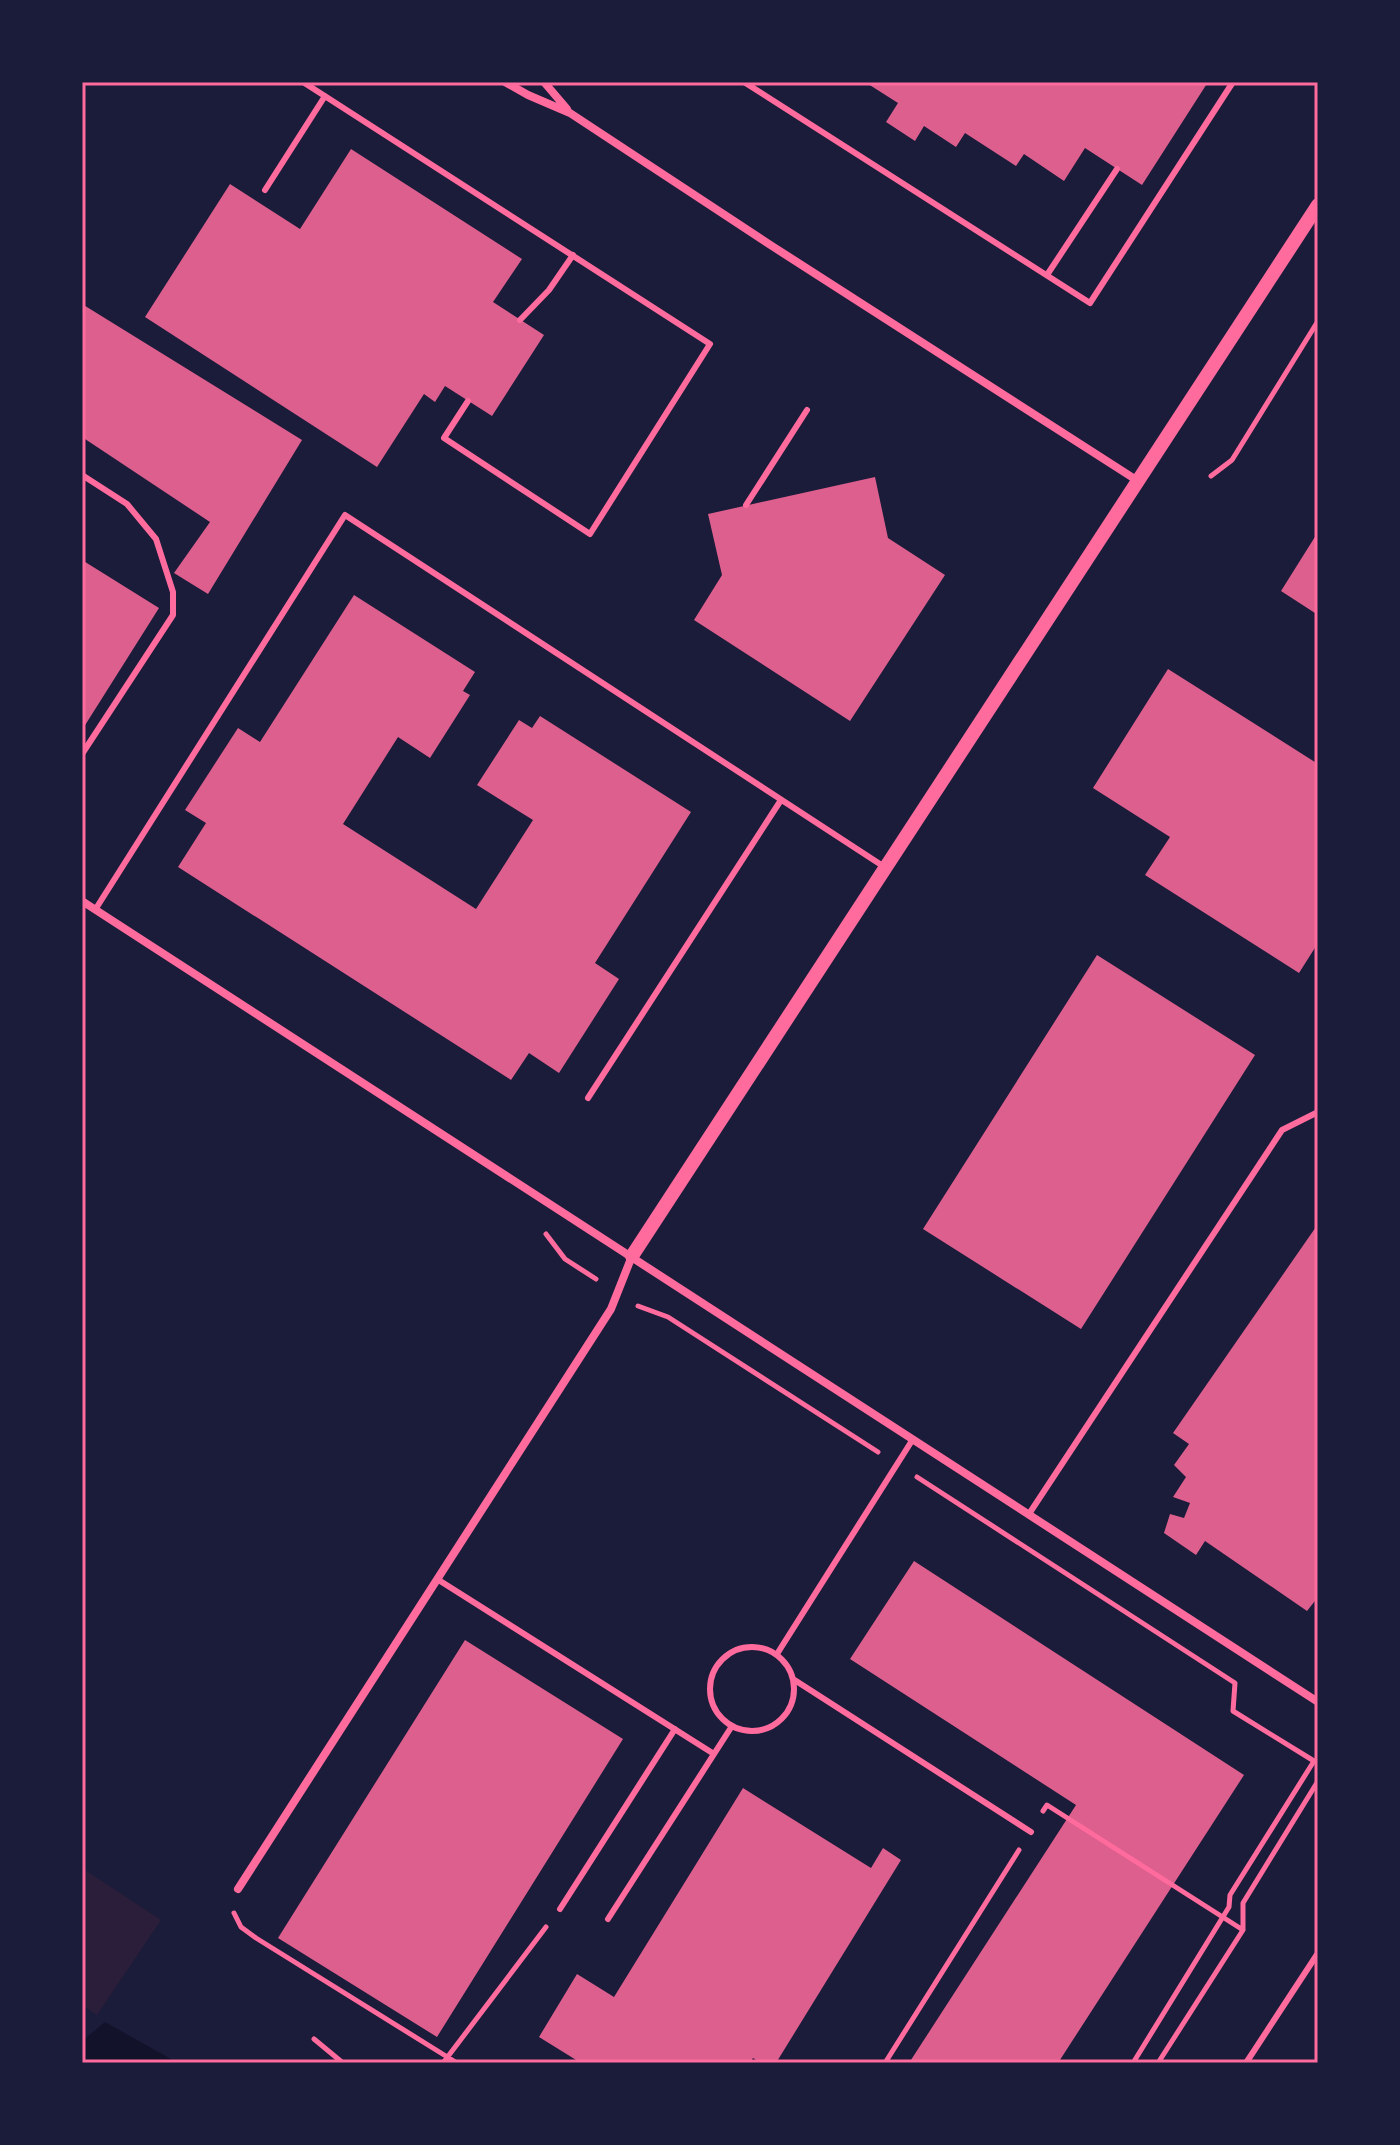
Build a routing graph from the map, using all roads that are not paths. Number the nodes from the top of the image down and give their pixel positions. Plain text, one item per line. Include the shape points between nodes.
1 (303, 82) edge
2 (505, 82) edge
3 (544, 82) edge
4 (744, 82) edge
5 (1233, 82) edge
6 (325, 96) junction
7 (570, 113) junction
8 (1117, 169) dead end
9 (265, 190) dead end
10 (1318, 205) edge
11 (573, 255) junction
12 (1047, 275) junction
13 (520, 320) dead end
14 (468, 401) dead end
15 (807, 410) dead end
16 (82, 475) edge
17 (1138, 481) junction
18 (746, 505) dead end
19 (82, 754) edge
20 (781, 800) junction
21 (886, 868) junction
22 (82, 901) edge
23 (95, 910) junction
24 (588, 1098) dead end
25 (1318, 1112) edge
26 (632, 1256) junction
27 (913, 1439) junction
28 (1029, 1514) junction
29 (437, 1579) junction
30 (777, 1654) junction
31 (793, 1679) junction
32 (1318, 1702) edge
33 (732, 1726) junction
34 (675, 1729) junction
35 (714, 1754) junction
36 (1031, 1832) road end
37 (238, 1889) dead end
38 (560, 1909) road end
39 (608, 1919) dead end
40 (1318, 1953) edge
41 (1246, 2063) edge

1 - 6 lane
2 - 7 street
3 - 7 street
4 - 12 lane
5 - 12 lane via 1090,303
6 - 9 lane
6 - 11 lane
7 - 17 street
8 - 12 lane
10 - 17 street
11 - 13 lane
11 - 14 lane via 710,344 590,534 444,438
15 - 18 lane
16 - 19 lane via 127,504 156,539 173,592 173,615
17 - 21 street
20 - 21 lane
20 - 23 lane via 345,515
20 - 24 lane
21 - 26 street
22 - 23 street
23 - 26 street
25 - 28 lane via 1282,1130
26 - 27 street
26 - 29 street via 611,1309
27 - 28 street
27 - 30 lane
28 - 32 street
29 - 34 lane
29 - 37 street
30 - 31 lane
30 - 33 lane via 755,1646 732,1651 715,1668 709,1691 717,1714
31 - 33 lane via 791,1709 777,1724 759,1732
31 - 36 lane
33 - 35 lane
34 - 35 lane
34 - 38 lane
35 - 39 lane
40 - 41 lane

